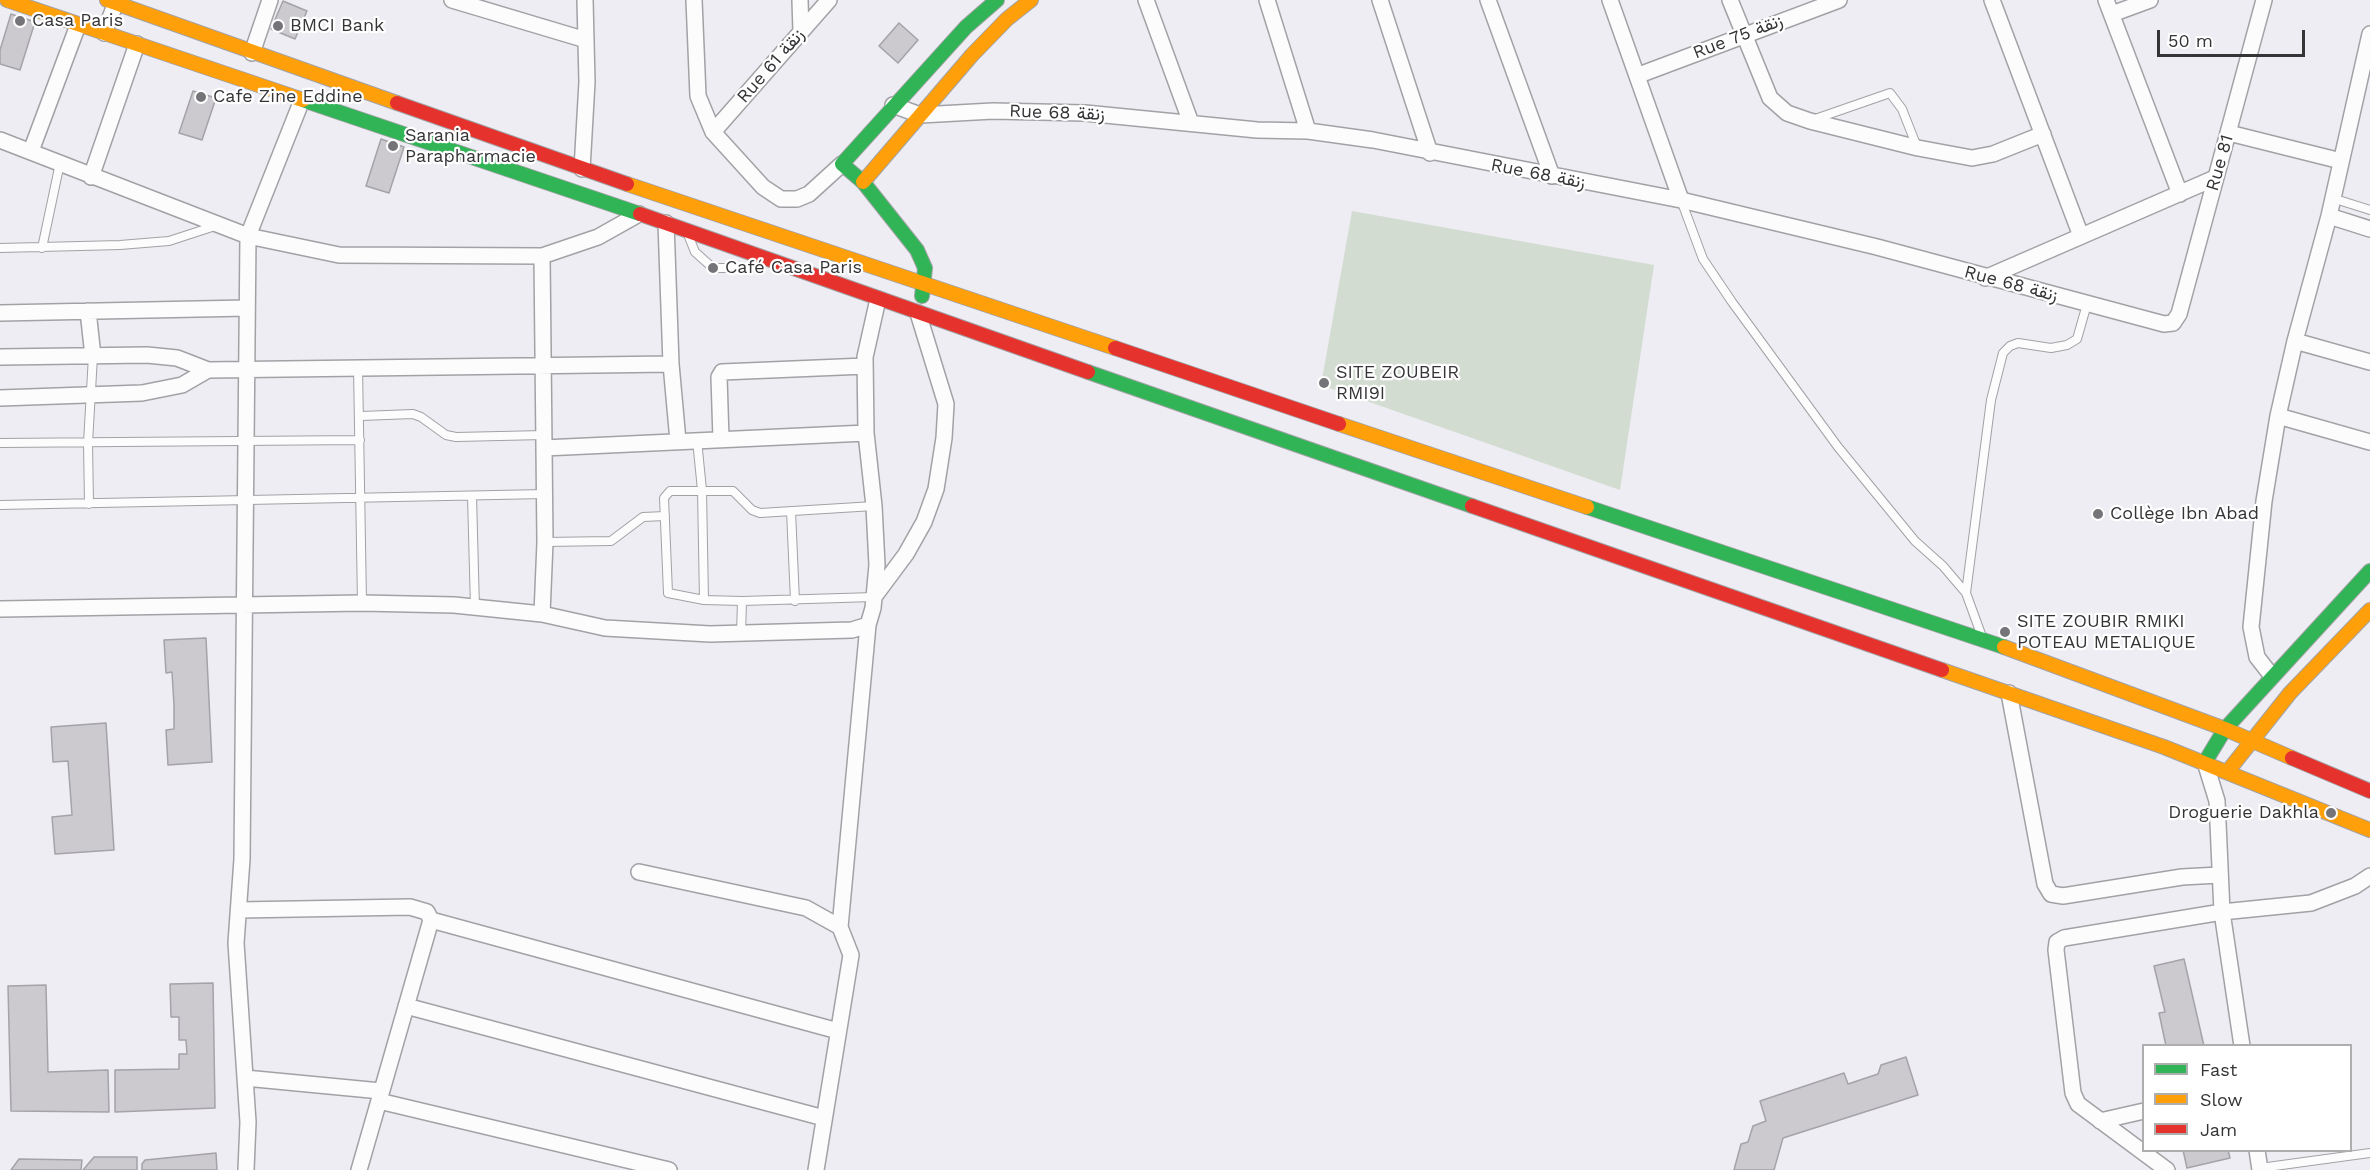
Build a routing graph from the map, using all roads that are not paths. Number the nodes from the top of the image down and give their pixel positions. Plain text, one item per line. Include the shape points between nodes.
1 (7, 0) edge
2 (270, 0) edge
3 (452, 0) edge
4 (585, 0) edge
5 (694, 0) edge
6 (800, 0) edge
7 (830, 0) edge
8 (997, 0) edge
9 (1031, 0) edge
10 (1146, 0) edge
11 (1267, 0) edge
12 (1380, 0) edge
13 (1488, 0) edge
14 (1610, 0) edge
15 (1730, 0) edge
16 (1839, 0) edge
17 (1992, 0) edge
18 (2150, 0) edge
19 (2264, 0) edge
20 (113, 1) edge
21 (489, 6) edge
22 (2109, 7) edge
23 (78, 25) junction
24 (801, 32) junction
25 (104, 33) junction
26 (1743, 34) junction
27 (2370, 34) edge
28 (586, 40) junction
29 (137, 45) junction
30 (252, 53) junction
31 (1639, 75) junction
32 (302, 100) junction
33 (892, 105) junction
34 (920, 115) junction
35 (1810, 121) junction
36 (1191, 123) junction
37 (1308, 131) junction
38 (713, 132) junction
39 (2229, 133) junction
40 (2043, 134) junction
41 (0, 140) edge
42 (1918, 148) junction
43 (31, 151) junction
44 (1430, 153) junction
45 (2341, 161) junction
46 (60, 163) junction
47 (842, 165) junction
48 (582, 169) junction
49 (1552, 176) junction
50 (91, 177) junction
51 (2215, 178) junction
52 (863, 182) junction
53 (2180, 194) junction
54 (2332, 198) junction
55 (1681, 200) junction
56 (2370, 210) edge
57 (639, 214) junction
58 (2329, 216) junction
59 (666, 223) junction
60 (217, 225) junction
61 (2370, 228) edge
62 (686, 230) junction
63 (248, 236) junction
64 (2081, 236) junction
65 (0, 248) edge
66 (42, 248) junction
67 (542, 256) junction
68 (773, 261) junction
69 (1986, 278) junction
70 (925, 284) junction
71 (878, 299) junction
72 (2087, 304) junction
73 (247, 308) junction
74 (88, 310) junction
75 (0, 313) edge
76 (918, 313) junction
77 (2173, 324) joint
78 (2295, 341) junction
79 (93, 356) junction
80 (0, 357) edge
81 (2370, 362) edge
82 (671, 364) junction
83 (543, 365) junction
84 (865, 366) junction
85 (358, 367) junction
86 (245, 369) junction
87 (208, 370) junction
88 (90, 396) junction
89 (0, 398) edge
90 (361, 416) junction
91 (2278, 416) junction
92 (866, 433) junction
93 (360, 440) junction
94 (697, 440) junction
95 (721, 440) junction
96 (544, 441) junction
97 (678, 441) junction
98 (88, 442) junction
99 (245, 442) junction
100 (2370, 442) edge
101 (0, 443) edge
102 (702, 490) junction
103 (545, 494) junction
104 (472, 496) junction
105 (360, 498) junction
106 (245, 501) junction
107 (89, 504) junction
108 (0, 505) edge
109 (874, 506) junction
110 (791, 511) junction
111 (665, 516) junction
112 (545, 542) junction
113 (2370, 571) edge
114 (1966, 593) junction
115 (874, 597) junction
116 (704, 600) junction
117 (795, 601) junction
118 (742, 602) junction
119 (362, 603) junction
120 (246, 605) junction
121 (475, 608) junction
122 (0, 609) edge
123 (2370, 610) edge
124 (542, 614) junction
125 (868, 625) junction
126 (741, 634) junction
127 (1984, 641) junction
128 (2271, 675) junction
129 (2009, 693) junction
130 (2224, 729) junction
131 (2251, 740) junction
132 (2205, 762) junction
133 (2228, 771) junction
134 (2370, 791) edge
135 (2217, 801) junction
136 (2370, 830) edge
137 (639, 872) dead end
138 (2219, 875) junction
139 (2370, 876) edge
140 (239, 910) junction
141 (2222, 912) junction
142 (431, 920) junction
143 (840, 927) junction
144 (406, 1006) junction
145 (838, 1031) junction
146 (2242, 1044) edge
147 (245, 1078) junction
148 (380, 1096) junction
149 (2142, 1111) edge
150 (824, 1118) junction
151 (2100, 1121) junction
152 (2142, 1152) edge
153 (2142, 1152) edge
154 (2159, 1152) edge
155 (2257, 1152) edge
156 (2370, 1153) edge
157 (2164, 1168) edge
158 (2260, 1169) edge
159 (246, 1170) edge
160 (359, 1170) edge
161 (669, 1170) edge
162 (816, 1170) edge

1 - 23 main road
2 - 30 street
3 - 21 street
4 - 28 street
5 - 38 street via 698,96
6 - 24 street
7 - 24 street, Rue 61 زنقة
8 - 33 main road
9 - 34 main road via 979,48
10 - 36 street
11 - 37 street
12 - 44 street
13 - 49 street
14 - 31 street
15 - 26 street
16 - 26 street, Rue 75 زنقة
17 - 40 street
18 - 22 street
19 - 39 street, Rue 81
20 - 25 street
20 - 30 main road
21 - 28 street
22 - 53 street
23 - 25 main road
23 - 43 street
24 - 38 street, Rue 61 زنقة
25 - 29 main road
26 - 31 street, Rue 75 زنقة
26 - 35 street via 1770,98 1787,113
27 - 45 street
28 - 48 street
29 - 32 main road
29 - 50 street
30 - 48 main road
31 - 55 street
32 - 57 main road
32 - 63 street
33 - 34 street, Rue 68 زنقة
33 - 47 main road
34 - 36 street, Rue 68 زنقة via 1085,112
34 - 52 main road
35 - 42 street
35 - 42 lane via 1890,93 1902,109
36 - 37 street, Rue 68 زنقة
37 - 44 street, Rue 68 زنقة
38 - 47 street via 763,187 782,199 809,194
39 - 45 street
39 - 51 street, Rue 81
40 - 42 street via 1972,158
40 - 64 street
41 - 43 street
43 - 46 street
44 - 49 street, Rue 68 زنقة
45 - 54 street
46 - 50 street
46 - 66 lane
47 - 52 main road
48 - 70 main road
49 - 55 street, Rue 68 زنقة
50 - 60 street
51 - 53 street
51 - 77 street, Rue 81 via 2179,314
52 - 70 main road via 917,250 925,268
53 - 64 street
54 - 56 lane
54 - 58 street
55 - 69 street, Rue 68 زنقة via 1877,247
55 - 114 lane via 1703,259 1732,302 1838,447 1915,541
57 - 59 main road
57 - 67 street via 598,237
58 - 61 street
58 - 78 street
59 - 62 main road
59 - 82 street
60 - 63 street
60 - 66 lane via 169,241
62 - 68 main road
62 - 68 lane via 695,252 713,268 749,268
63 - 67 street via 339,255
63 - 73 street
64 - 69 street
65 - 66 lane
67 - 83 street
68 - 71 main road
69 - 72 street, Rue 68 زنقة
70 - 76 main road
70 - 127 main road
71 - 76 main road
71 - 84 street
72 - 77 street, Rue 68 زنقة
72 - 114 lane via 2077,339 2067,345 2050,348 2018,343 2003,353 1991,400
73 - 74 street
73 - 86 street
74 - 75 street
74 - 79 street
76 - 115 street via 946,404 936,489 906,554
76 - 129 main road
78 - 81 street
78 - 91 street
79 - 80 street
79 - 87 street via 177,358
79 - 88 lane
82 - 83 street
82 - 97 street
83 - 85 street
83 - 96 street
84 - 92 street
84 - 95 street via 723,372 719,377
85 - 86 street
85 - 90 lane
86 - 87 street
86 - 99 street
87 - 88 street via 182,385 142,393
88 - 89 street
88 - 98 lane
90 - 93 lane
90 - 96 lane via 413,414 446,435
91 - 100 street
91 - 128 street via 2264,501 2251,627 2257,657
92 - 95 street
92 - 109 street
93 - 99 lane
93 - 105 lane
94 - 95 street
94 - 97 street
94 - 102 lane
96 - 97 street
96 - 103 street
98 - 99 lane
98 - 101 lane
98 - 107 lane
99 - 106 street
102 - 110 lane via 733,491 760,513
102 - 111 lane via 666,494
102 - 116 lane
103 - 104 lane
103 - 112 street
104 - 105 lane
104 - 121 lane
105 - 106 lane
105 - 119 lane
106 - 107 lane
106 - 120 street
107 - 108 lane
109 - 110 lane
109 - 115 street
110 - 117 lane
111 - 112 lane via 643,517 611,541
111 - 116 lane via 668,593
112 - 124 street
113 - 128 main road
114 - 127 lane
115 - 117 lane
115 - 125 street
116 - 118 lane
117 - 118 lane
118 - 126 lane
119 - 120 street
119 - 121 street
120 - 122 street
120 - 140 street
121 - 124 street
123 - 131 main road
124 - 126 street via 605,628
125 - 126 street via 852,630
125 - 143 street
127 - 130 main road
128 - 130 main road
129 - 132 main road
129 - 138 street via 2045,884 2051,894 2063,896
130 - 131 main road
130 - 132 main road
131 - 133 main road
131 - 134 main road
132 - 133 main road
132 - 135 street
133 - 135 street
133 - 136 main road
135 - 138 street
137 - 143 street via 806,908
138 - 141 street
139 - 141 street via 2311,903
140 - 142 street via 410,907 427,912
140 - 147 street via 236,943
141 - 146 street
141 - 151 street via 2057,942 2073,1094 2078,1104
142 - 144 street
142 - 145 street
143 - 145 street via 851,955
144 - 148 street
144 - 150 street
145 - 150 street
147 - 148 street
147 - 159 street
148 - 160 street
148 - 161 street
149 - 151 street
150 - 162 street
151 - 152 street
153 - 157 street
154 - 157 street
155 - 158 street
156 - 158 lane

